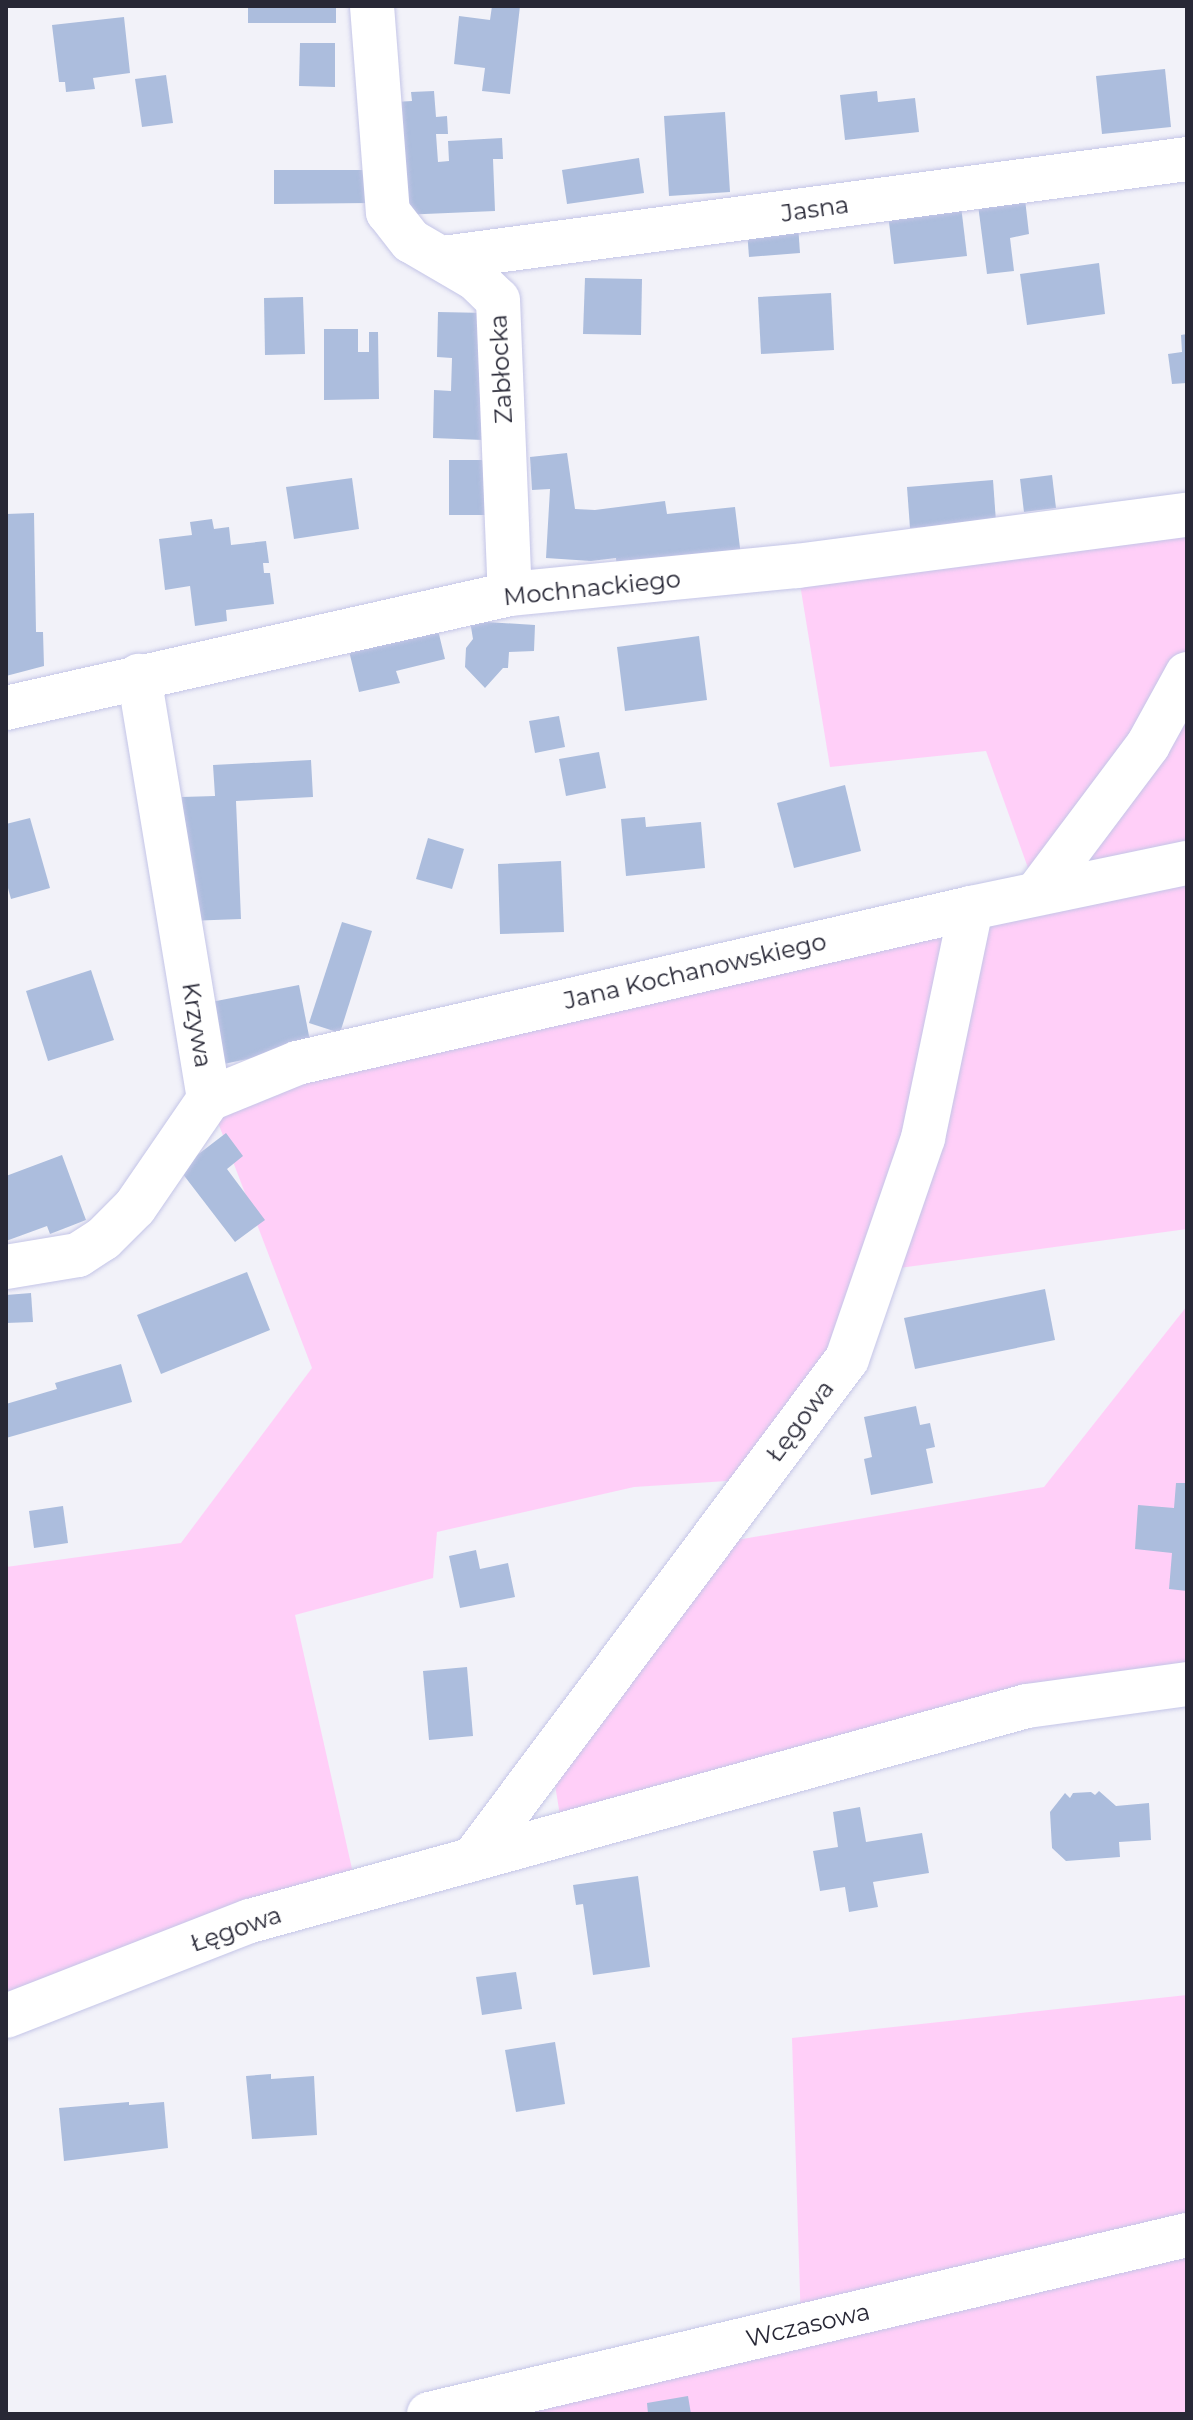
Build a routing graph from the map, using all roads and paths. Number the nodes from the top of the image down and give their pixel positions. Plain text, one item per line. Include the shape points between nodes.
1 (372, 6) edge
2 (1187, 159) edge
3 (443, 258) junction
4 (1187, 515) edge
5 (510, 594) junction
6 (1187, 674) edge
7 (139, 676) junction
8 (6, 708) edge
9 (1187, 863) edge
10 (1037, 893) junction
11 (971, 908) junction
12 (209, 1099) junction
13 (6, 1267) edge
14 (1187, 1684) edge
15 (473, 1859) junction
16 (6, 2016) edge
17 (1187, 2235) edge
18 (429, 2414) edge

1 - 3 street, Zabłocka via 388,212 411,241
2 - 3 street, Jasna
3 - 5 street, Zabłocka via 498,300
4 - 5 street, Mochnackiego via 797,566
5 - 7 street, Mochnackiego
6 - 10 street via 1148,745
7 - 8 street, Mochnackiego
7 - 12 street, Krzywa
9 - 10 street, Jana Kochanowskiego
10 - 11 street, Jana Kochanowskiego
11 - 12 street, Jana Kochanowskiego via 297,1063
11 - 15 street, Łęgowa via 923,1138 847,1359
12 - 13 street, Krzywa via 135,1207 103,1239 78,1255
14 - 15 street, Łęgowa via 1027,1706
15 - 16 street, Łęgowa via 250,1921
17 - 18 street, Wczasowa

